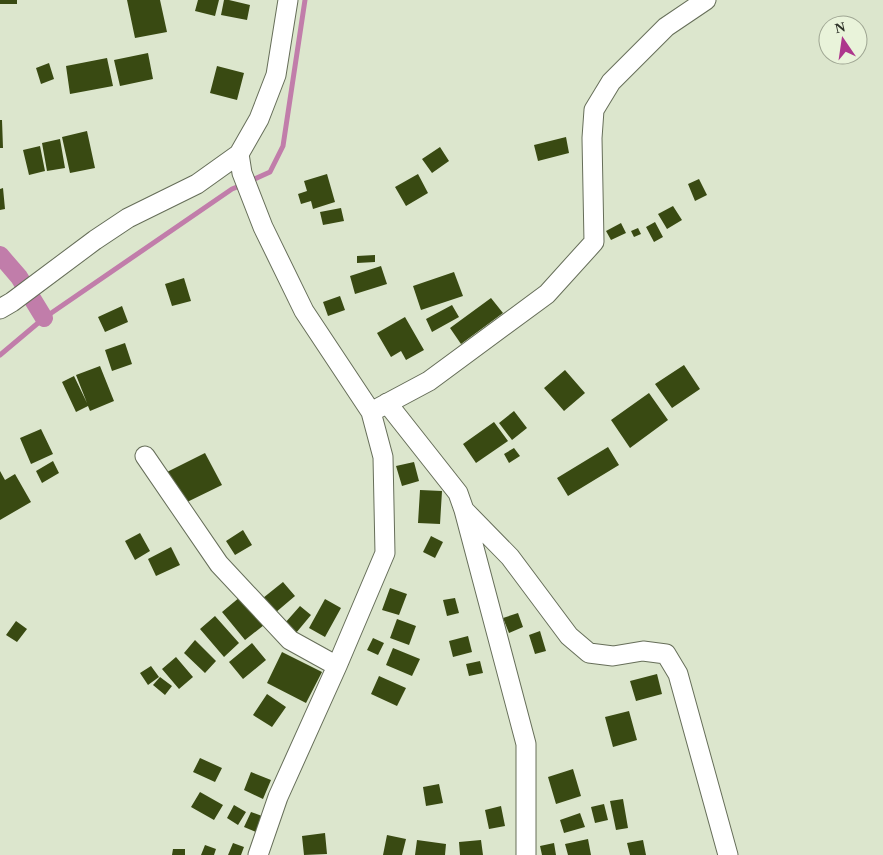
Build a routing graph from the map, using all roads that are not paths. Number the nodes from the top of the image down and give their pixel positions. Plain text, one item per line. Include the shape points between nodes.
1 (288, 0) edge
2 (706, 0) edge
3 (239, 154) junction
4 (6, 306) edge
5 (379, 408) junction
6 (144, 456) dead end
7 (464, 510) junction
8 (337, 666) junction
9 (258, 855) edge
10 (526, 855) edge
11 (728, 855) edge

1 - 3 street via 276,74 259,119
2 - 5 street via 666,27 611,82 594,110 594,242 547,294 429,382
3 - 4 street via 197,184 128,218
3 - 5 street via 242,173 263,227 304,311
5 - 7 street via 458,493
5 - 8 street via 385,552
6 - 8 street via 219,564 290,640
7 - 10 street via 526,744
7 - 11 street via 510,557 569,636 589,652 613,656 643,651 666,654 678,674
8 - 9 street via 278,798

